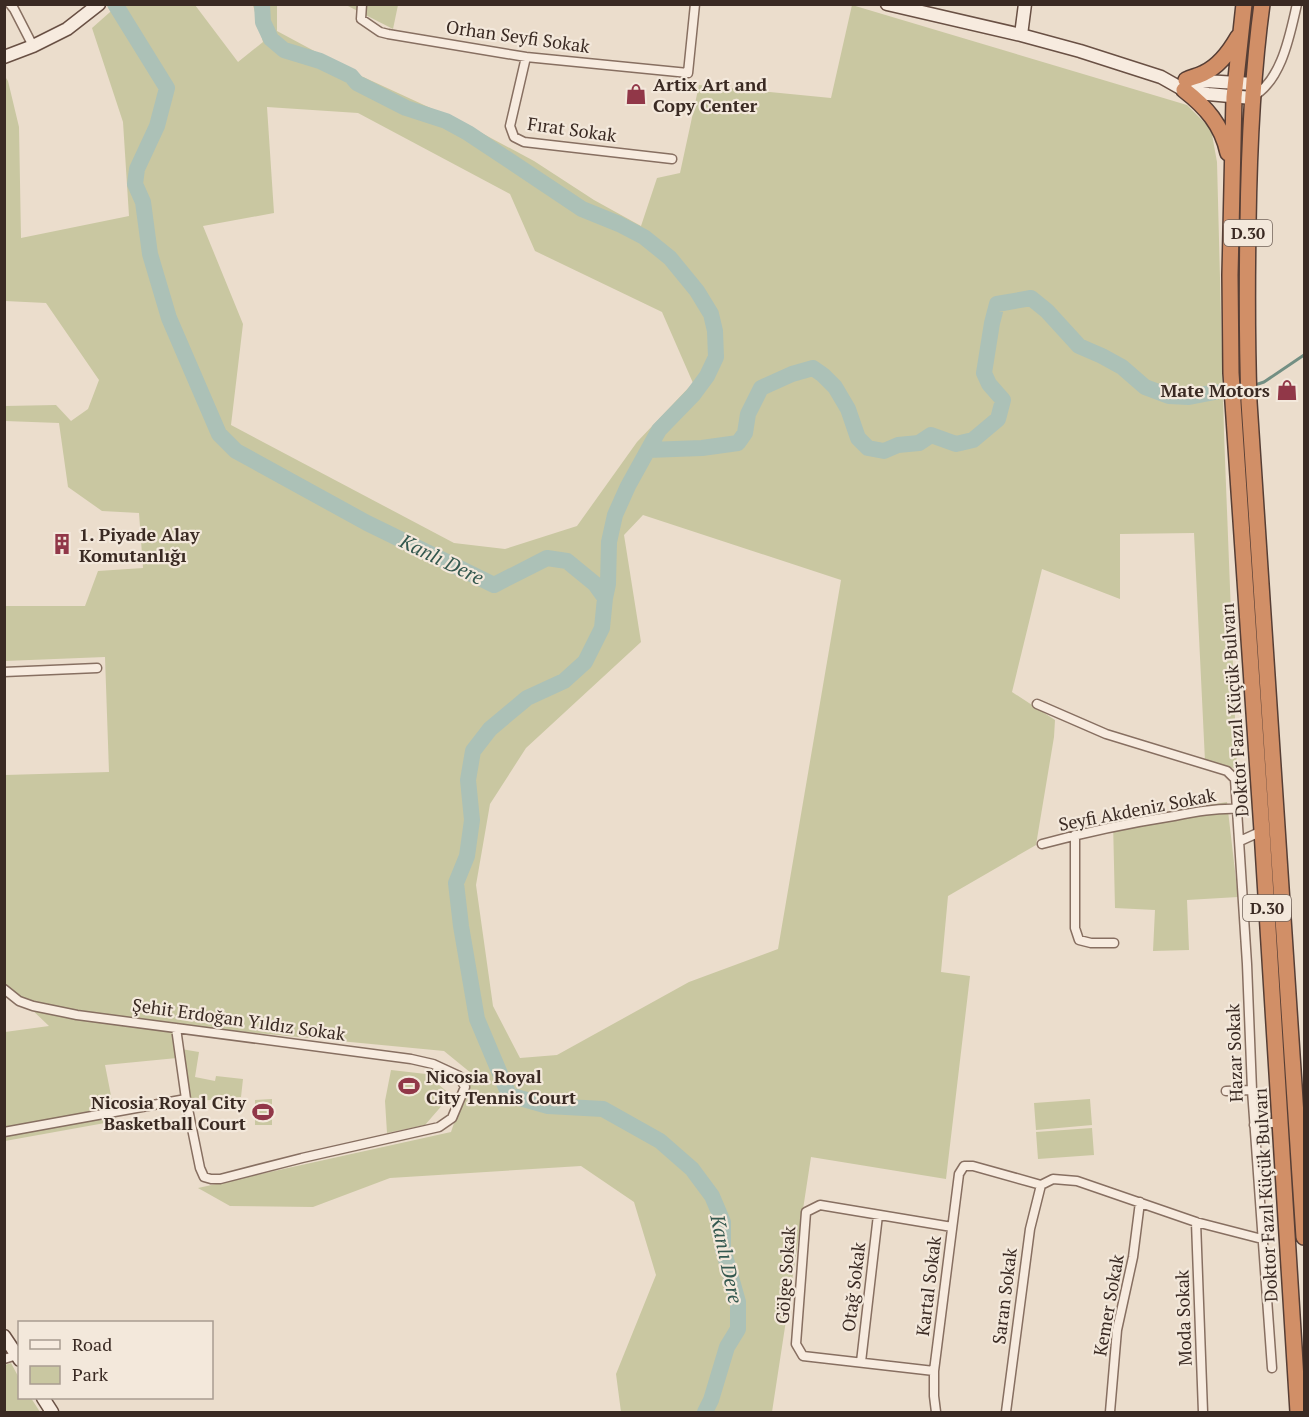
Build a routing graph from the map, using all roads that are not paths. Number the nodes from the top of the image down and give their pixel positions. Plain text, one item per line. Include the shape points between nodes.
1 (10, 4) edge
2 (99, 4) edge
3 (362, 4) edge
4 (695, 4) edge
5 (887, 4) edge
6 (1025, 4) edge
7 (1244, 4) edge
8 (1262, 4) edge
9 (1298, 4) edge
10 (1240, 33) junction
11 (1021, 35) junction
12 (33, 46) junction
13 (4, 57) edge
14 (526, 57) junction
15 (1185, 85) junction
16 (1234, 90) junction
17 (1252, 91) junction
18 (672, 159) dead end
19 (1232, 170) junction
20 (97, 668) dead end
21 (4, 672) edge
22 (1037, 704) dead end
23 (1238, 809) junction
24 (1262, 831) junction
25 (1075, 835) junction
26 (1240, 841) junction
27 (1042, 844) dead end
28 (1114, 943) dead end
29 (4, 989) edge
30 (176, 1028) junction
31 (1299, 1077) edge
32 (1252, 1090) junction
33 (1226, 1091) dead end
34 (186, 1099) junction
35 (1300, 1101) edge
36 (1280, 1122) junction
37 (1254, 1125) junction
38 (4, 1132) edge
39 (1041, 1185) junction
40 (1140, 1203) junction
41 (878, 1215) junction
42 (1196, 1222) junction
43 (952, 1227) junction
44 (1305, 1237) edge
45 (1262, 1239) junction
46 (4, 1336) edge
47 (14, 1358) edge
48 (861, 1362) junction
49 (1272, 1368) dead end
50 (934, 1371) junction
51 (44, 1399) edge
52 (52, 1413) edge
53 (936, 1413) edge
54 (1006, 1413) edge
55 (1110, 1413) edge
56 (1203, 1413) edge
57 (1298, 1413) edge

1 - 12 street
2 - 12 main road via 73,26
3 - 14 street, Orhan Seyfi Sokak via 361,19 380,32
4 - 14 street, Orhan Seyfi Sokak via 688,73
5 - 11 main road
6 - 11 main road
7 - 10 highway, Doktor Fazıl Küçük Bulvarı / D.30
8 - 17 highway, Doktor Fazıl Küçük Bulvarı / D.30
9 - 17 street via 1279,65 1262,91
10 - 15 highway via 1218,63
10 - 16 highway, Doktor Fazıl Küçük Bulvarı / D.30
11 - 15 main road
12 - 13 main road
14 - 18 street, Fırat Sokak via 510,126 514,137 524,142
15 - 16 main road
15 - 19 highway via 1219,125
16 - 17 main road
16 - 19 highway, Doktor Fazıl Küçük Bulvarı / D.30
17 - 31 highway, Doktor Fazıl Küçük Bulvarı / D.30 via 1249,402
19 - 24 highway, Doktor Fazıl Küçük Bulvarı / D.30 via 1231,374
20 - 21 street
22 - 23 street, Hazar Sokak via 1106,734 1227,771 1235,778
23 - 25 street, Seyfi Akdeniz Sokak via 1222,808
23 - 26 street, Hazar Sokak
24 - 26 street
24 - 36 highway, Doktor Fazıl Küçük Bulvarı / D.30
25 - 27 street, Seyfi Akdeniz Sokak
25 - 28 street via 1075,928 1079,940
26 - 32 street, Hazar Sokak
29 - 30 street, Şehit Erdoğan Yıldız Sokak via 33,1006
30 - 34 street
30 - 34 street, Şehit Erdoğan Yıldız Sokak via 433,1064 459,1076 465,1087 452,1118 439,1127 220,1179 204,1177 200,1168
31 - 35 highway, Doktor Fazıl Küçük Bulvarı / D.30
32 - 33 street
32 - 37 street, Hazar Sokak
34 - 38 street
35 - 44 highway, Doktor Fazıl Küçük Bulvarı / D.30
36 - 37 street
36 - 57 highway, Doktor Fazıl Küçük Bulvarı / D.30
37 - 45 street, Hazar Sokak
39 - 40 street via 1053,1179 1077,1181
39 - 43 street, Kartal Sokak via 964,1166 959,1174
39 - 54 street, Saran Sokak via 1030,1230
40 - 42 street
40 - 55 street, Kemer Sokak via 1118,1330
41 - 43 street, Gölge Sokak
41 - 48 street, Otağ Sokak
41 - 48 street, Gölge Sokak via 820,1205 806,1212 796,1344 803,1356
42 - 45 street
42 - 56 street, Moda Sokak
43 - 50 street, Kartal Sokak
45 - 49 street, Hazar Sokak
46 - 47 main road
48 - 50 street, Gölge Sokak
50 - 53 street, Kartal Sokak
51 - 52 main road

